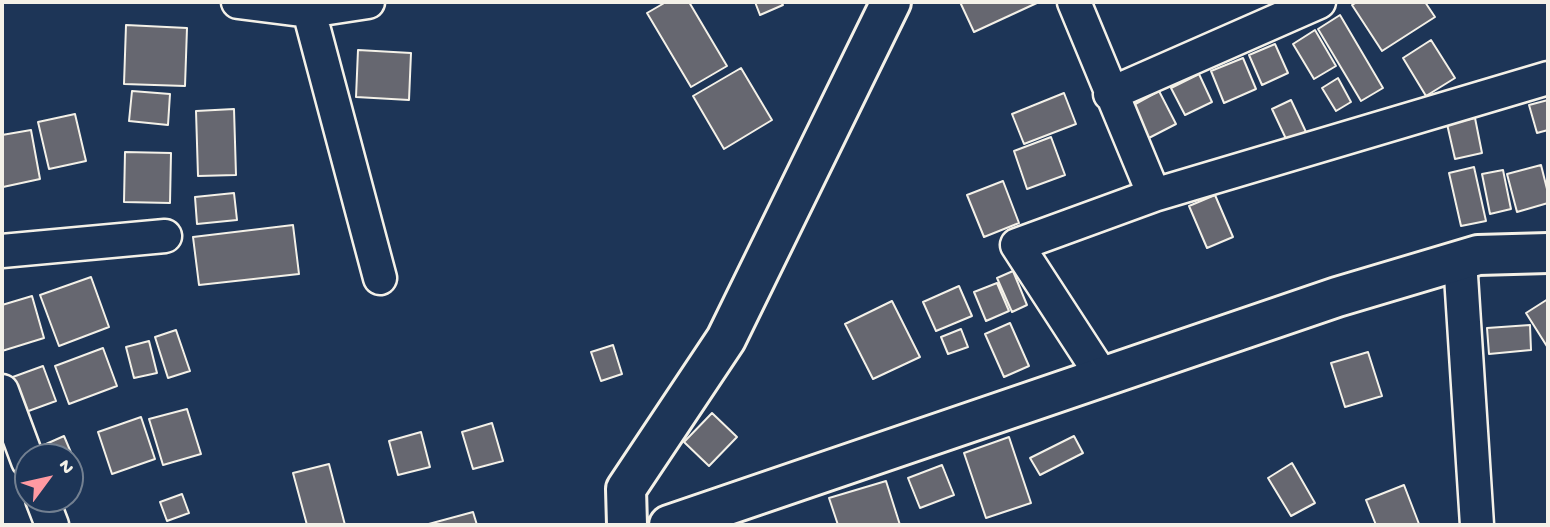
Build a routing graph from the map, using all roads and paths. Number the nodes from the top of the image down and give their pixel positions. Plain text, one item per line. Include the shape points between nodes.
1 (238, 2) edge
2 (368, 2) edge
3 (891, 2) edge
4 (1074, 2) edge
5 (1319, 2) edge
6 (306, 6) edge
7 (1548, 78) edge
8 (1111, 93) junction
9 (1154, 195) junction
10 (165, 236) dead end
11 (2, 251) edge
12 (1548, 253) edge
13 (1460, 260) junction
14 (380, 278) dead end
15 (1102, 376) junction
16 (2, 391) edge
17 (21, 443) edge
18 (681, 524) edge
19 (628, 525) edge
20 (1477, 525) edge

1 - 6 street
2 - 6 street
3 - 19 main road via 726,339 626,489
4 - 8 street
5 - 8 street
6 - 14 street
7 - 9 street
8 - 9 street
9 - 15 street via 1017,245
10 - 11 street
12 - 13 main road via 1478,255
13 - 15 main road
13 - 20 street
15 - 18 main road
16 - 17 street

